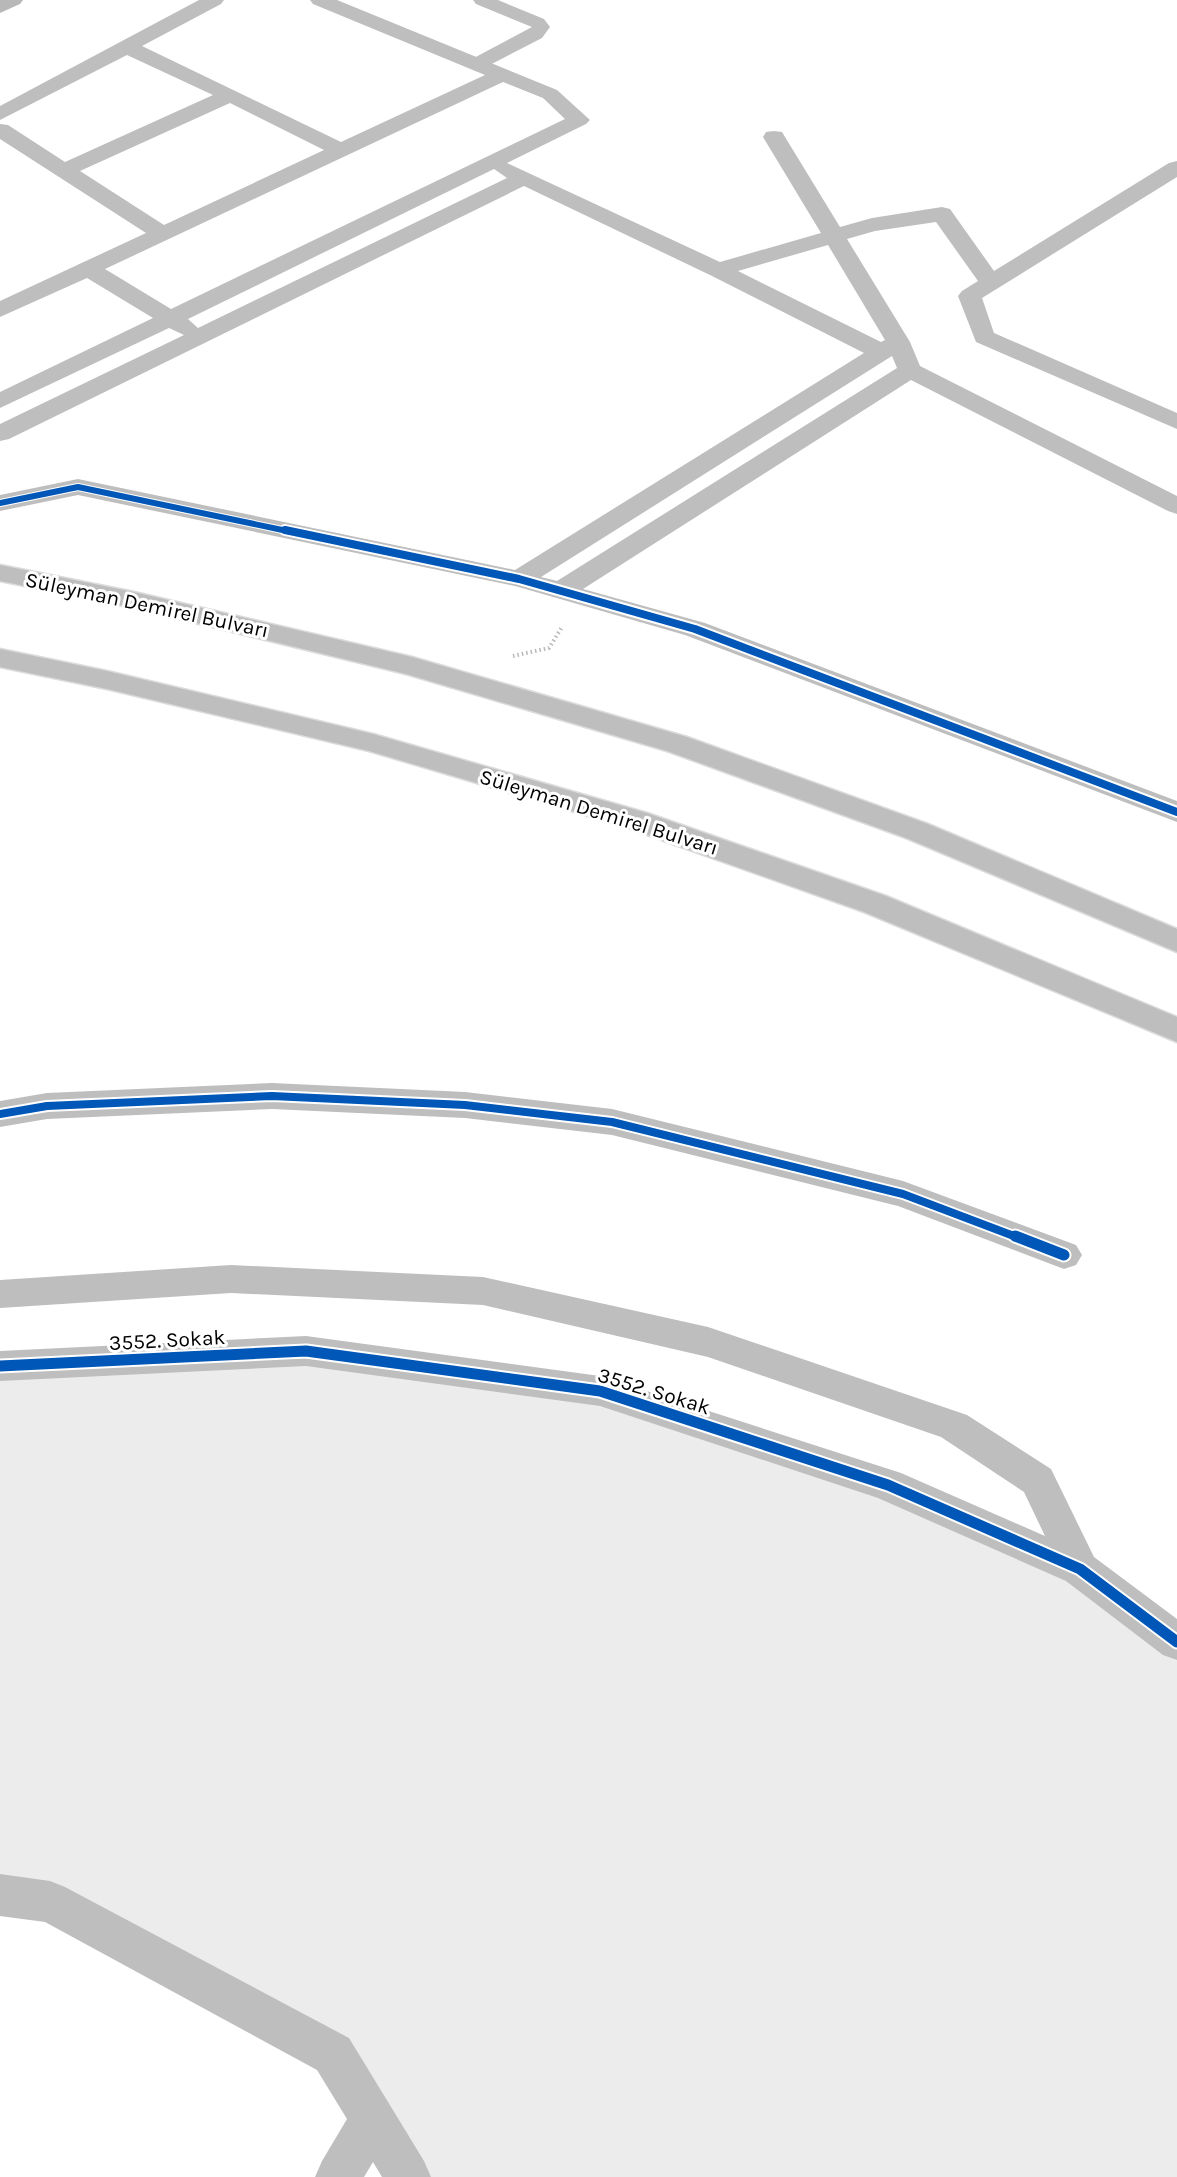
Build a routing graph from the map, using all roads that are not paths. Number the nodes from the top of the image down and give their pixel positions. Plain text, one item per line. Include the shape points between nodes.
1 (13, 0) edge
2 (214, 0) edge
3 (320, 0) edge
4 (482, 0) edge
5 (0, 7) edge
6 (125, 46) junction
7 (477, 64) junction
8 (502, 75) junction
9 (230, 95) junction
10 (0, 114) edge
11 (0, 130) edge
12 (774, 137) dead end
13 (341, 150) junction
14 (493, 163) junction
15 (1177, 168) edge
16 (65, 170) junction
17 (524, 178) junction
18 (163, 234) junction
19 (832, 237) junction
20 (88, 269) junction
21 (718, 270) junction
22 (991, 284) junction
23 (0, 310) edge
24 (169, 319) junction
25 (201, 336) junction
26 (890, 347) junction
27 (910, 370) junction
28 (0, 401) edge
29 (1177, 422) edge
30 (0, 434) edge
31 (0, 503) edge
32 (1177, 506) edge
33 (0, 573) edge
34 (519, 579) junction
35 (561, 591) junction
36 (0, 658) edge
37 (1177, 812) edge
38 (1177, 941) edge
39 (1177, 1030) edge
40 (0, 1114) edge
41 (1064, 1255) dead end
42 (0, 1294) edge
43 (0, 1365) edge
44 (1080, 1569) junction
45 (1177, 1642) edge
46 (0, 1895) edge
47 (373, 2119) junction
48 (338, 2177) edge
49 (408, 2177) edge

1 - 5 main road
2 - 6 main road
3 - 7 main road
4 - 7 lane via 541,27 536,34
6 - 9 main road
6 - 10 main road
7 - 8 main road
8 - 13 main road
8 - 14 main road via 550,94 579,120
9 - 13 main road
9 - 16 main road
11 - 16 main road
12 - 19 main road
13 - 18 main road
14 - 17 main road
14 - 24 main road
15 - 22 main road
16 - 18 main road
17 - 21 main road
17 - 25 main road
18 - 20 main road
19 - 21 main road
19 - 22 main road via 872,225 942,214
19 - 26 main road
20 - 23 main road
20 - 24 main road
21 - 26 main road
22 - 29 main road via 970,296 984,336
24 - 25 main road
24 - 28 main road
25 - 30 main road
26 - 27 main road
26 - 34 main road
27 - 32 main road
27 - 35 main road
31 - 34 main road via 78,487
33 - 38 main road, Süleyman Demirel Bulvarı via 134,600 412,666 677,744 917,831
34 - 35 main road
35 - 37 main road via 695,629
36 - 39 main road, Süleyman Demirel Bulvarı via 373,743 636,820 875,904
40 - 41 main road via 47,1106 272,1096 465,1105 612,1122 903,1194
42 - 44 main road via 231,1279 483,1291 708,1342 954,1426 1038,1481
43 - 44 main road, 3552. Sokak via 306,1351 600,1390 888,1485
44 - 45 main road, 3552. Sokak
46 - 47 main road via 50,1902 333,2054
47 - 48 main road
47 - 49 main road

